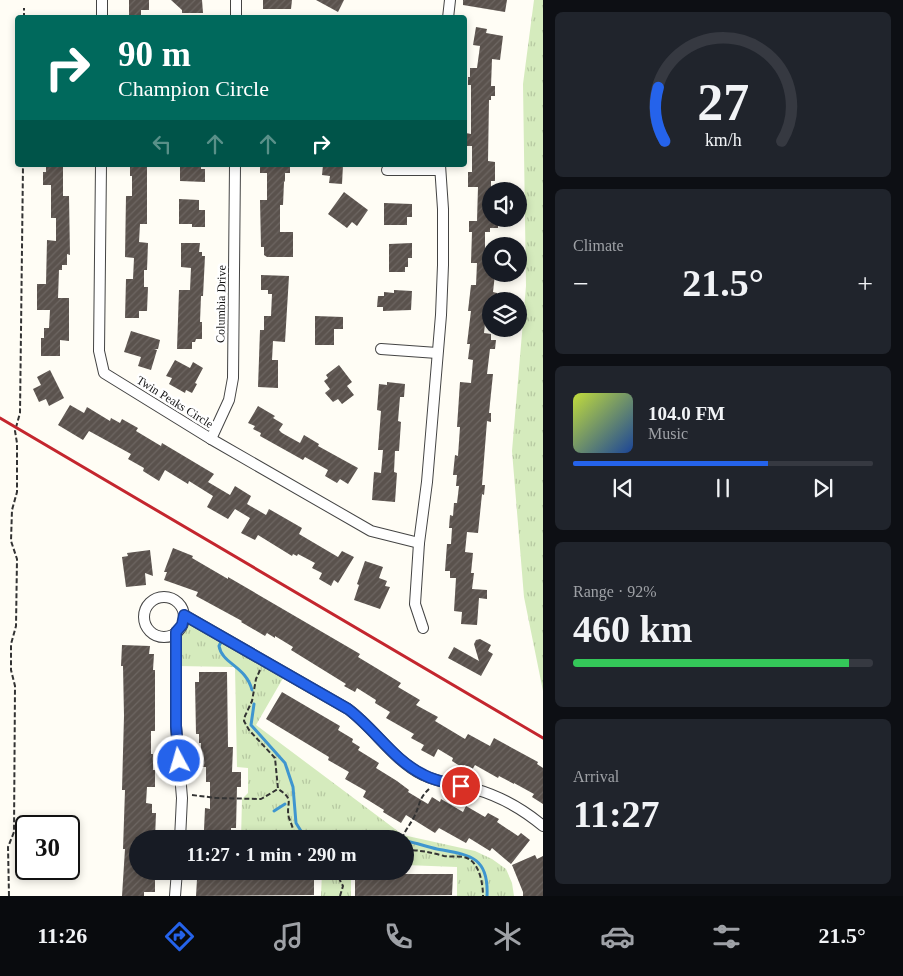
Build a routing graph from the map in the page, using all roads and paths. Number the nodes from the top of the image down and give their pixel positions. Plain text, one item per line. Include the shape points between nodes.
1 (102, 0) edge
2 (236, 0) edge
3 (450, 0) edge
4 (24, 8) dead end
5 (24, 15) edge
6 (102, 15) edge
7 (236, 15) edge
8 (448, 15) edge
9 (22, 167) edge
10 (101, 167) edge
11 (235, 167) edge
12 (440, 168) edge
13 (387, 170) dead end
14 (381, 349) dead end
15 (437, 353) junction
16 (211, 439) junction
17 (419, 543) junction
18 (184, 615) junction
19 (423, 628) dead end
20 (176, 632) junction
21 (266, 661) junction
22 (438, 780) junction
23 (278, 789) junction
24 (182, 795) junction
25 (543, 826) edge
26 (180, 830) edge
27 (293, 830) edge
28 (405, 830) edge
29 (414, 850) edge
30 (176, 880) edge
31 (340, 880) edge
32 (9, 896) edge
33 (175, 896) edge
34 (340, 896) edge
35 (482, 896) edge

1 - 6 street
2 - 7 street
3 - 8 street
4 - 5 path
9 - 32 path via 20,418 15,431 17,492 12,510 11,541 17,561 16,626 11,644 15,688 14,832 8,848
10 - 16 street, Twin Peaks Circle via 99,350 104,373
11 - 16 street, Columbia Drive via 233,378 229,400
12 - 13 street
12 - 15 street via 443,265
14 - 15 street
15 - 17 street
16 - 17 street, Twin Peaks Circle via 371,531
17 - 19 street via 415,604
18 - 20 street
18 - 20 street via 178,603 167,597 154,599 146,608 144,621 151,632 163,636
18 - 21 street
20 - 24 street via 176,726
21 - 22 street via 348,709 404,763
21 - 23 path via 257,675 253,699 244,721 275,758
22 - 25 street via 493,796
22 - 28 path via 421,797
23 - 24 path via 261,799
23 - 27 path via 289,799
24 - 26 street
29 - 35 path via 470,860 482,881
30 - 33 street
31 - 34 path via 343,886

